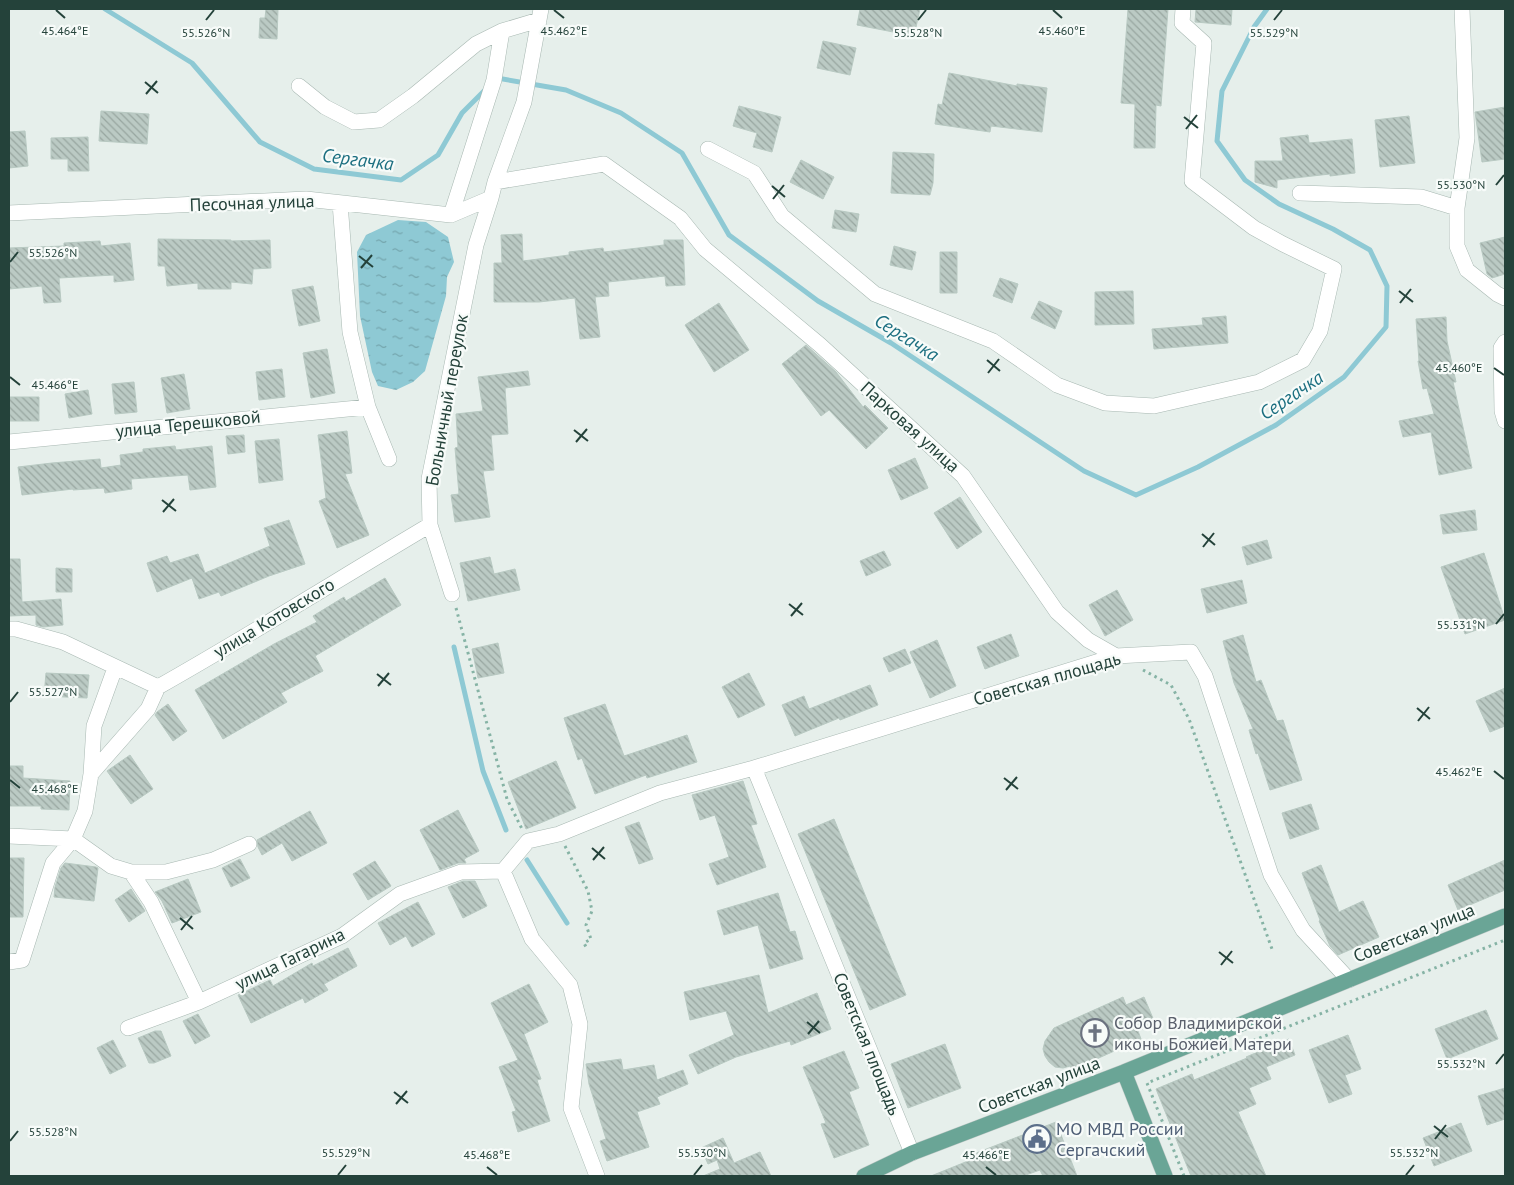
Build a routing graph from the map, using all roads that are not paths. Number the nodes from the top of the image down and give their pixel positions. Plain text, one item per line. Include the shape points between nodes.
1 (1183, 9) edge
2 (1462, 9) edge
3 (540, 14) edge
4 (502, 31) junction
5 (298, 86) dead end
6 (708, 149) dead end
7 (495, 182) junction
8 (1300, 193) dead end
9 (491, 198) junction
10 (340, 203) junction
11 (1457, 208) junction
12 (9, 213) edge
13 (451, 214) junction
14 (1505, 298) edge
15 (1505, 342) edge
16 (368, 407) junction
17 (1505, 421) edge
18 (9, 442) edge
19 (389, 460) dead end
20 (430, 525) junction
21 (452, 594) road end
22 (9, 629) edge
23 (1116, 656) junction
24 (115, 668) junction
25 (158, 687) junction
26 (754, 768) junction
27 (91, 774) junction
28 (9, 836) edge
29 (74, 839) junction
30 (249, 844) dead end
31 (503, 870) junction
32 (131, 872) junction
33 (1505, 916) edge
34 (9, 962) edge
35 (1348, 980) junction
36 (199, 1002) junction
37 (128, 1028) dead end
38 (1124, 1072) junction
39 (912, 1153) junction
40 (597, 1176) edge
41 (864, 1176) edge
42 (1165, 1176) edge

1 - 6 street via 1182,23 1204,43 1192,181 1254,228 1334,269 1320,331 1304,360 1259,382 1154,406 1105,403 1057,384 993,341 875,294 782,216 754,174
2 - 11 street via 1467,138
3 - 4 street
3 - 7 street, Больничный переулок via 524,102
4 - 5 street via 476,44 379,120 354,122 325,107
4 - 13 street via 494,80
7 - 9 street, Больничный переулок
7 - 23 street, Парковая улица via 604,164 680,218 705,250 820,345 963,476 1057,612 1088,640
8 - 11 street via 1421,196
9 - 13 street, Песочная улица
9 - 20 street, Больничный переулок via 476,245 429,479
10 - 12 street, Песочная улица via 306,199
10 - 13 street, Песочная улица
10 - 16 street via 350,332
11 - 14 street via 1457,246 1467,270
15 - 17 street via 1501,348
16 - 18 street, улица Терешковой
16 - 19 street
20 - 21 street, Больничный переулок
20 - 25 street, улица Котовского
22 - 24 street via 63,642
23 - 26 street, Советская площадь
23 - 35 street, Советская площадь via 1191,652 1205,676 1271,874 1303,930
24 - 25 street
24 - 27 street via 94,726
25 - 27 street via 148,710
26 - 31 street, Советская площадь via 660,793 559,834 528,840
26 - 39 street, Советская площадь
27 - 29 street via 85,812
28 - 29 street
29 - 32 street via 111,866
29 - 34 street via 54,863 22,960
30 - 32 street via 213,860 166,872
31 - 36 street, улица Гагарина via 461,872 400,894 342,936
31 - 40 street via 532,939 570,985 580,1024 571,1108
32 - 36 street via 151,902
33 - 35 main road, Советская улица
35 - 38 main road, Советская улица
36 - 37 street, улица Гагарина
38 - 39 main road, Советская улица
38 - 42 main road
39 - 41 main road, Советская улица

